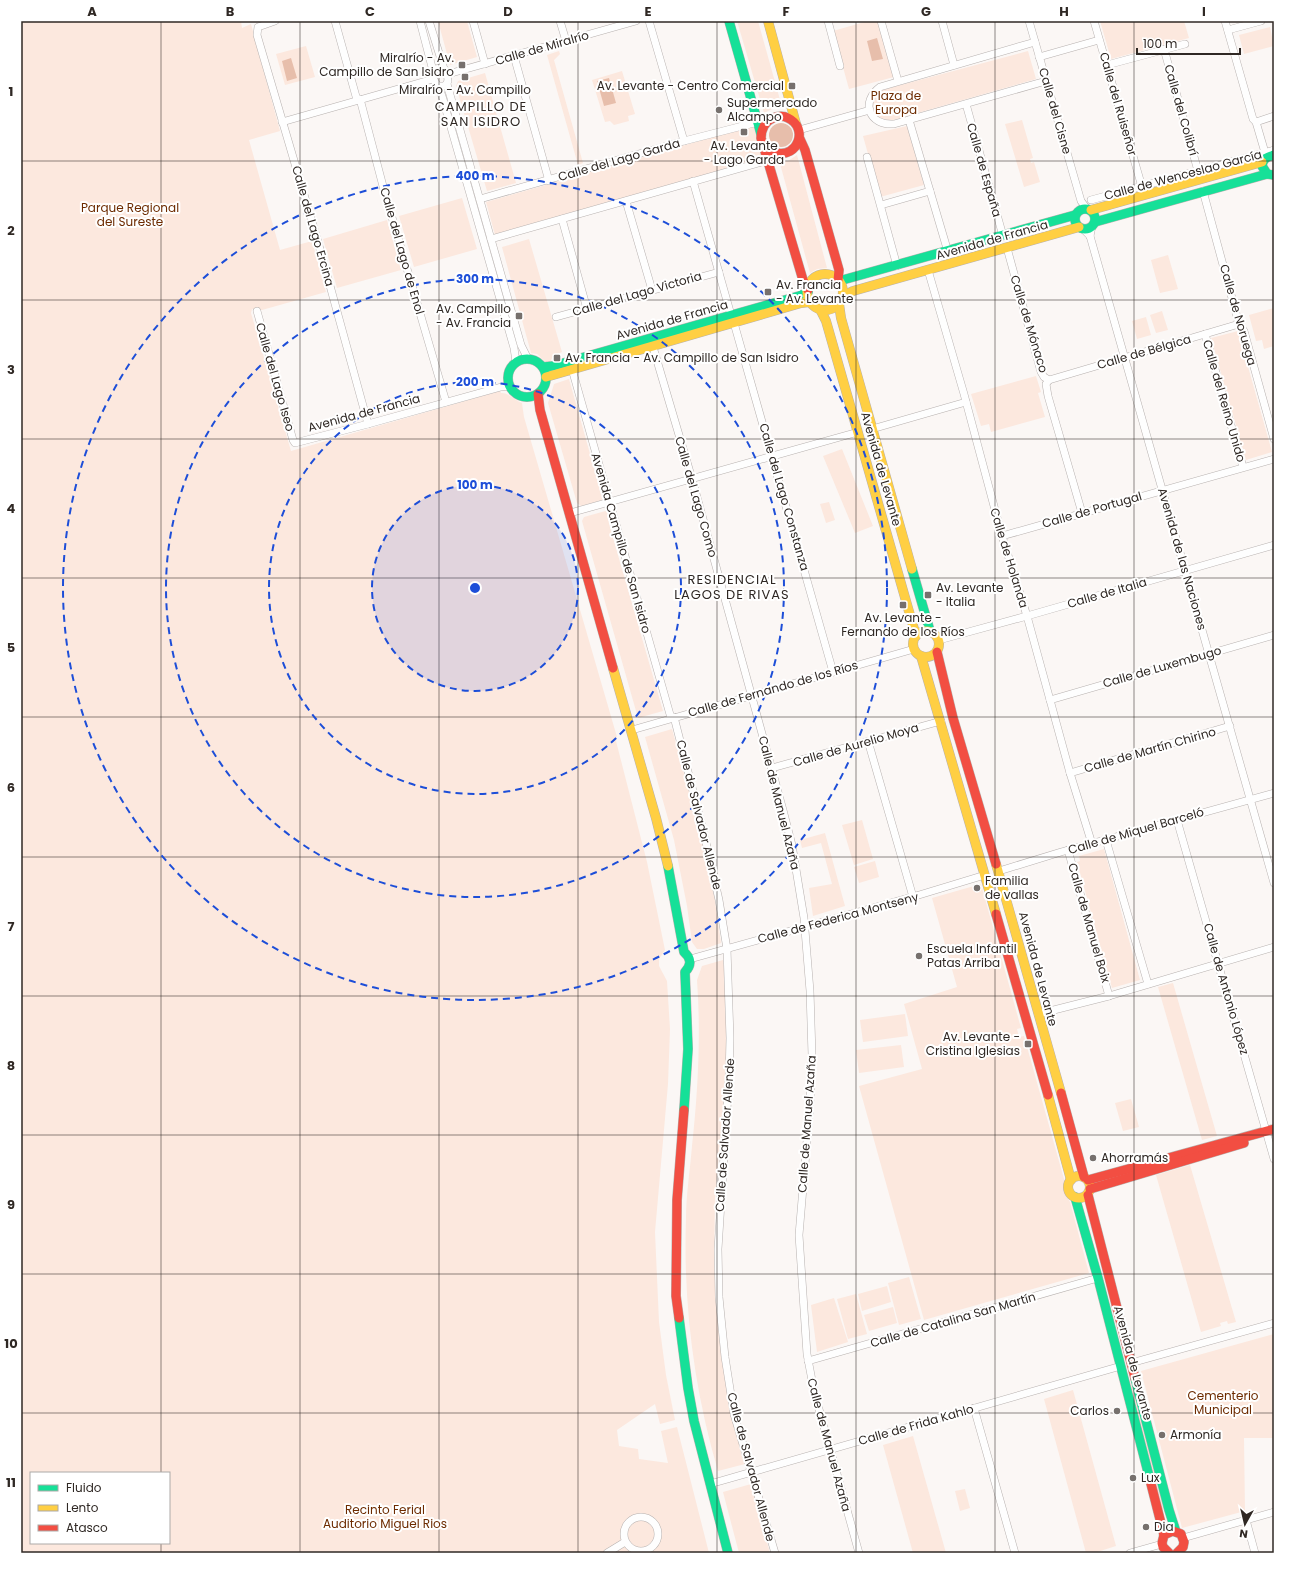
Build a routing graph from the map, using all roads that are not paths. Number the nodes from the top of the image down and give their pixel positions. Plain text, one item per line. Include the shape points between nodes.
1 (274, 21) edge
2 (335, 21) edge
3 (420, 21) edge
4 (429, 21) edge
5 (473, 21) edge
6 (560, 21) edge
7 (636, 21) edge
8 (649, 21) edge
9 (729, 21) edge
10 (768, 21) edge
11 (881, 21) edge
12 (942, 21) edge
13 (1029, 21) edge
14 (1094, 21) edge
15 (1226, 21) edge
16 (1261, 21) edge
17 (831, 22) edge
18 (1228, 30) junction
19 (1100, 40) junction
20 (566, 41) junction
21 (1035, 42) junction
22 (1185, 44) dead end
23 (1164, 49) junction
24 (514, 56) junction
25 (1039, 58) junction
26 (485, 64) junction
27 (954, 65) junction
28 (1107, 65) junction
29 (840, 66) dead end
30 (446, 72) junction
31 (433, 75) junction
32 (898, 81) junction
33 (1046, 81) junction
34 (447, 84) junction
35 (438, 86) junction
36 (358, 100) junction
37 (966, 104) junction
38 (870, 110) junction
39 (1274, 116) edge
40 (909, 120) junction
41 (282, 122) junction
42 (758, 122) junction
43 (1256, 122) junction
44 (798, 131) junction
45 (761, 134) junction
46 (684, 141) junction
47 (765, 148) junction
48 (1274, 150) edge
49 (867, 157) dead end
50 (1267, 157) edge
51 (769, 160) junction
52 (1198, 171) junction
53 (1272, 176) edge
54 (549, 181) junction
55 (694, 181) junction
56 (1142, 187) junction
57 (930, 191) junction
58 (1203, 191) junction
59 (480, 200) junction
60 (626, 201) junction
61 (881, 205) junction
62 (1084, 207) junction
63 (562, 219) junction
64 (1088, 228) junction
65 (1003, 236) junction
66 (491, 239) junction
67 (1007, 248) junction
68 (948, 252) junction
69 (897, 266) junction
70 (928, 270) junction
71 (719, 272) junction
72 (838, 280) junction
73 (652, 290) junction
74 (808, 291) junction
75 (841, 300) junction
76 (810, 302) junction
77 (587, 309) junction
78 (820, 309) junction
79 (257, 311) dead end
80 (556, 317) dead end
81 (733, 319) junction
82 (1240, 324) junction
83 (1205, 334) junction
84 (653, 346) junction
85 (1124, 357) junction
86 (528, 359) junction
87 (516, 362) junction
88 (542, 367) junction
89 (572, 369) junction
90 (546, 377) junction
91 (1048, 380) junction
92 (509, 386) junction
93 (538, 394) junction
94 (446, 402) junction
95 (966, 402) junction
96 (368, 424) junction
97 (872, 429) junction
98 (858, 432) junction
99 (1274, 439) edge
100 (295, 443) joint
101 (772, 455) junction
102 (1274, 459) edge
103 (1243, 467) junction
104 (692, 479) junction
105 (1162, 490) junction
106 (610, 503) junction
107 (570, 514) junction
108 (1082, 514) junction
109 (1002, 536) junction
110 (1274, 545) edge
111 (1185, 570) junction
112 (1027, 616) junction
113 (930, 631) junction
114 (1274, 635) edge
115 (916, 636) junction
116 (939, 640) junction
117 (914, 649) junction
118 (937, 652) junction
119 (1208, 654) junction
120 (921, 656) junction
121 (833, 672) junction
122 (751, 695) junction
123 (1050, 700) junction
124 (673, 717) junction
125 (940, 721) junction
126 (1230, 726) junction
127 (632, 730) junction
128 (868, 741) junction
129 (772, 768) junction
130 (1070, 773) junction
131 (1274, 793) edge
132 (1250, 800) junction
133 (1177, 820) junction
134 (1106, 840) junction
135 (1092, 844) junction
136 (1068, 850) junction
137 (999, 871) junction
138 (985, 875) junction
139 (1274, 883) edge
140 (913, 897) junction
141 (805, 926) junction
142 (1274, 947) edge
143 (727, 949) junction
144 (690, 959) junction
145 (1218, 963) junction
146 (1148, 984) junction
147 (1109, 996) junction
148 (1038, 1014) junction
149 (1270, 1132) edge
150 (1274, 1159) edge
151 (1071, 1180) junction
152 (1088, 1185) junction
153 (1075, 1197) junction
154 (1098, 1278) junction
155 (1274, 1323) edge
156 (808, 1361) junction
157 (1132, 1363) junction
158 (1121, 1366) junction
159 (974, 1408) junction
160 (830, 1450) junction
161 (751, 1472) junction
162 (710, 1484) junction
163 (1274, 1512) edge
164 (1246, 1520) junction
165 (1180, 1535) junction
166 (1163, 1539) junction
167 (625, 1542) junction
168 (655, 1543) junction
169 (642, 1552) edge
170 (1181, 1552) edge
171 (607, 1553) edge
172 (657, 1553) edge
173 (728, 1553) edge
174 (774, 1553) edge
175 (859, 1553) edge
176 (1015, 1553) edge
177 (1130, 1553) edge
178 (1168, 1553) edge
179 (1255, 1553) edge

1 - 41 street, Calle del Lago Ercina via 261,25 257,29 257,35
2 - 36 street, Calle del Lago de Enol
3 - 31 street
4 - 30 street
5 - 26 street
6 - 20 street
7 - 20 street, Calle de Miralrío
8 - 46 street
9 - 42 street
10 - 44 street
11 - 32 street
12 - 27 street
13 - 21 street, Calle del Cisne
14 - 19 street, Calle del Ruiseñor
15 - 18 street
16 - 18 street
17 - 29 street
18 - 43 street
19 - 25 street
19 - 28 street, Calle del Ruiseñor
20 - 24 street, Calle de Miralrío
21 - 25 street, Calle del Cisne
21 - 27 street
22 - 23 street
23 - 28 street
23 - 52 street, Calle del Colibrí
24 - 26 street, Calle de Miralrío
24 - 54 street
25 - 33 street, Calle del Cisne
26 - 30 street, Calle de Miralrío
27 - 32 street
28 - 56 street, Calle del Ruiseñor
30 - 31 street, Calle de Miralrío via 438,68
30 - 34 street
31 - 35 street
31 - 36 street
32 - 38 street via 876,90 871,97
33 - 37 street
33 - 62 street, Calle del Cisne
34 - 35 street
34 - 59 street
35 - 87 street
36 - 41 street
36 - 94 street, Calle del Lago de Enol
37 - 40 street
37 - 65 street, Calle de España
38 - 40 street via 873,118 883,124
38 - 44 street
39 - 43 street
40 - 57 street
41 - 96 street, Calle del Lago Ercina
42 - 45 street
42 - 46 street, Calle del Lago Garda
43 - 50 street
44 - 45 street via 788,118 779,116 764,125
44 - 47 street via 796,147 789,153 779,154
44 - 72 street via 839,270
45 - 47 street
46 - 54 street, Calle del Lago Garda
47 - 51 street
48 - 50 street, Calle de Wenceslao García
49 - 61 street
50 - 52 street, Calle de Wenceslao García
50 - 53 street, Avenida de Francia via 1264,171
50 - 62 street, Avenida de Francia
51 - 55 street
51 - 74 street via 802,280
52 - 56 street, Calle de Wenceslao García
53 - 58 street, Avenida de Francia
54 - 59 street, Calle del Lago Garda
55 - 60 street
55 - 71 street, Calle del Lago Constanza
56 - 62 street, Calle de Wenceslao García
57 - 61 street
57 - 68 street
58 - 64 street, Avenida de Francia
58 - 82 street, Calle de Noruega
59 - 66 street
60 - 63 street
60 - 73 street
61 - 69 street
62 - 64 street via 1096,218
62 - 64 street via 1076,224
62 - 65 street, Avenida de Francia
63 - 66 street
63 - 77 street
64 - 67 street, Avenida de Francia
64 - 85 street, Avenida de las Naciones
65 - 68 street, Avenida de Francia
66 - 86 street via 521,345
67 - 70 street, Avenida de Francia
67 - 91 street, Calle de Mónaco via 1041,372
68 - 69 street, Avenida de Francia
69 - 72 street, Avenida de Francia
70 - 75 street, Avenida de Francia via 853,292
70 - 95 street, Calle de Holanda
71 - 73 street, Calle del Lago Victoria
71 - 81 street, Calle del Lago Constanza
72 - 74 street via 831,275 818,276 811,282
72 - 75 street via 843,288
73 - 77 street, Calle del Lago Victoria
74 - 76 street
74 - 81 street, Avenida de Francia
75 - 78 street via 834,308
75 - 97 street, Avenida de Levante via 840,318
76 - 78 street
76 - 81 street, Avenida de Francia
77 - 80 street, Calle del Lago Victoria
78 - 98 street, Avenida de Levante via 826,321
79 - 100 street, Calle del Lago Iseo
81 - 84 street, Avenida de Francia
81 - 88 street, Avenida de Francia
81 - 101 street, Calle del Lago Constanza
82 - 83 street, Calle de Bélgica
82 - 99 street, Calle de Noruega
83 - 85 street, Calle de Bélgica
83 - 103 street, Calle del Reino Unido
84 - 89 street, Avenida de Francia
84 - 104 street, Calle del Lago Como
85 - 91 street, Calle de Bélgica
85 - 105 street, Avenida de las Naciones
86 - 87 street
86 - 88 street
87 - 92 street via 509,370
88 - 90 street
89 - 90 street, Avenida de Francia
89 - 106 street, Avenida Campillo de San Isidro
90 - 93 street via 545,384
91 - 108 street, Calle de Mónaco via 1048,396
92 - 93 street via 514,393 522,397
92 - 94 street, Avenida de Francia
93 - 107 street via 540,410
94 - 96 street, Avenida de Francia
95 - 97 street
95 - 109 street, Calle de Holanda
96 - 100 street, Avenida de Francia
97 - 113 street, Avenida de Levante
98 - 101 street
98 - 115 street, Avenida de Levante
101 - 104 street
101 - 121 street, Calle del Lago Constanza
102 - 103 street, Calle de Portugal
103 - 105 street, Calle de Portugal
104 - 106 street
104 - 122 street, Calle del Lago Como
105 - 108 street, Calle de Portugal
105 - 111 street, Avenida de las Naciones
106 - 107 street
106 - 124 street, Avenida Campillo de San Isidro
107 - 127 street
108 - 109 street, Calle de Portugal
109 - 112 street, Calle de Holanda
110 - 111 street, Calle de Italia
111 - 112 street, Calle de Italia
111 - 119 street, Avenida de las Naciones
112 - 116 street, Calle de Italia
112 - 123 street, Calle de Holanda
113 - 115 street
113 - 116 street
114 - 119 street, Calle de Luxembugo
115 - 117 street via 913,642
116 - 118 street
117 - 120 street
117 - 121 street, Calle de Fernando de los Ríos
118 - 120 street via 930,657
118 - 137 street, Avenida de Levante via 953,718
119 - 123 street, Calle de Luxembugo
119 - 126 street, Avenida de las Naciones
120 - 125 street, Avenida de Levante
121 - 122 street, Calle de Fernando de los Ríos
122 - 124 street, Calle de Fernando de los Ríos
122 - 129 street, Calle de Manuel Azaña
123 - 130 street, Calle de Holanda
124 - 127 street, Calle de Fernando de los Ríos
124 - 143 street, Calle de Salvador Allende via 706,838 720,900
125 - 128 street, Calle de Aurelio Moya
125 - 138 street, Avenida de Levante
126 - 130 street, Calle de Martín Chirino
126 - 132 street, Avenida de las Naciones
127 - 144 street via 668,866 681,943
128 - 129 street, Calle de Aurelio Moya
128 - 140 street
129 - 141 street, Calle de Manuel Azaña via 792,846
130 - 135 street, Calle de Holanda
131 - 132 street, Calle de Miquel Barceló
132 - 133 street, Calle de Miquel Barceló
132 - 139 street, Avenida de las Naciones
133 - 134 street, Calle de Miquel Barceló
133 - 145 street, Calle de Antonio López
134 - 135 street, Calle de Miquel Barceló
134 - 146 street
135 - 136 street, Calle de Miquel Barceló
136 - 137 street, Calle de Miquel Barceló
136 - 147 street, Calle de Manuel Boix
137 - 148 street, Avenida de Levante
138 - 140 street, Calle de Federica Montseny
138 - 151 street, Avenida de Levante
140 - 141 street, Calle de Federica Montseny
141 - 143 street, Calle de Federica Montseny
141 - 156 street, Calle de Manuel Azaña via 812,1056 799,1235
142 - 145 street
143 - 144 street, Calle de Federica Montseny
143 - 161 street, Calle de Salvador Allende via 730,1044 718,1249 719,1298 734,1414
144 - 162 street via 690,966 685,972 688,1049 677,1200 676,1296 688,1388
145 - 146 street
145 - 149 street, Calle de Antonio López
146 - 147 street
147 - 148 street
148 - 152 street, Avenida de Levante
149 - 150 street, Calle de Antonio López
149 - 152 street
151 - 152 street via 1077,1176
151 - 153 street via 1068,1188 1070,1194
152 - 153 street via 1080,1198
152 - 157 street, Avenida de Levante
153 - 154 street, Avenida de Levante
154 - 156 street, Calle de Catalina San Martín
154 - 158 street, Avenida de Levante
155 - 157 street
156 - 160 street, Calle de Manuel Azaña
157 - 165 street, Avenida de Levante via 1170,1510
158 - 159 street, Calle de Frida Kahlo
158 - 166 street, Avenida de Levante
159 - 160 street, Calle de Frida Kahlo
159 - 176 street
160 - 161 street, Calle de Frida Kahlo
160 - 175 street, Calle de Manuel Azaña
161 - 162 street, Calle de Frida Kahlo
161 - 174 street, Calle de Salvador Allende
162 - 173 street
163 - 164 street
164 - 165 street
164 - 179 street
165 - 166 street via 1170,1532
165 - 170 street via 1184,1544
166 - 177 street
166 - 178 street, Avenida de Levante via 1164,1549
167 - 168 street via 623,1530 626,1524 641,1516 656,1526 658,1537
167 - 169 street via 632,1549
167 - 171 street
168 - 169 street
168 - 172 street

